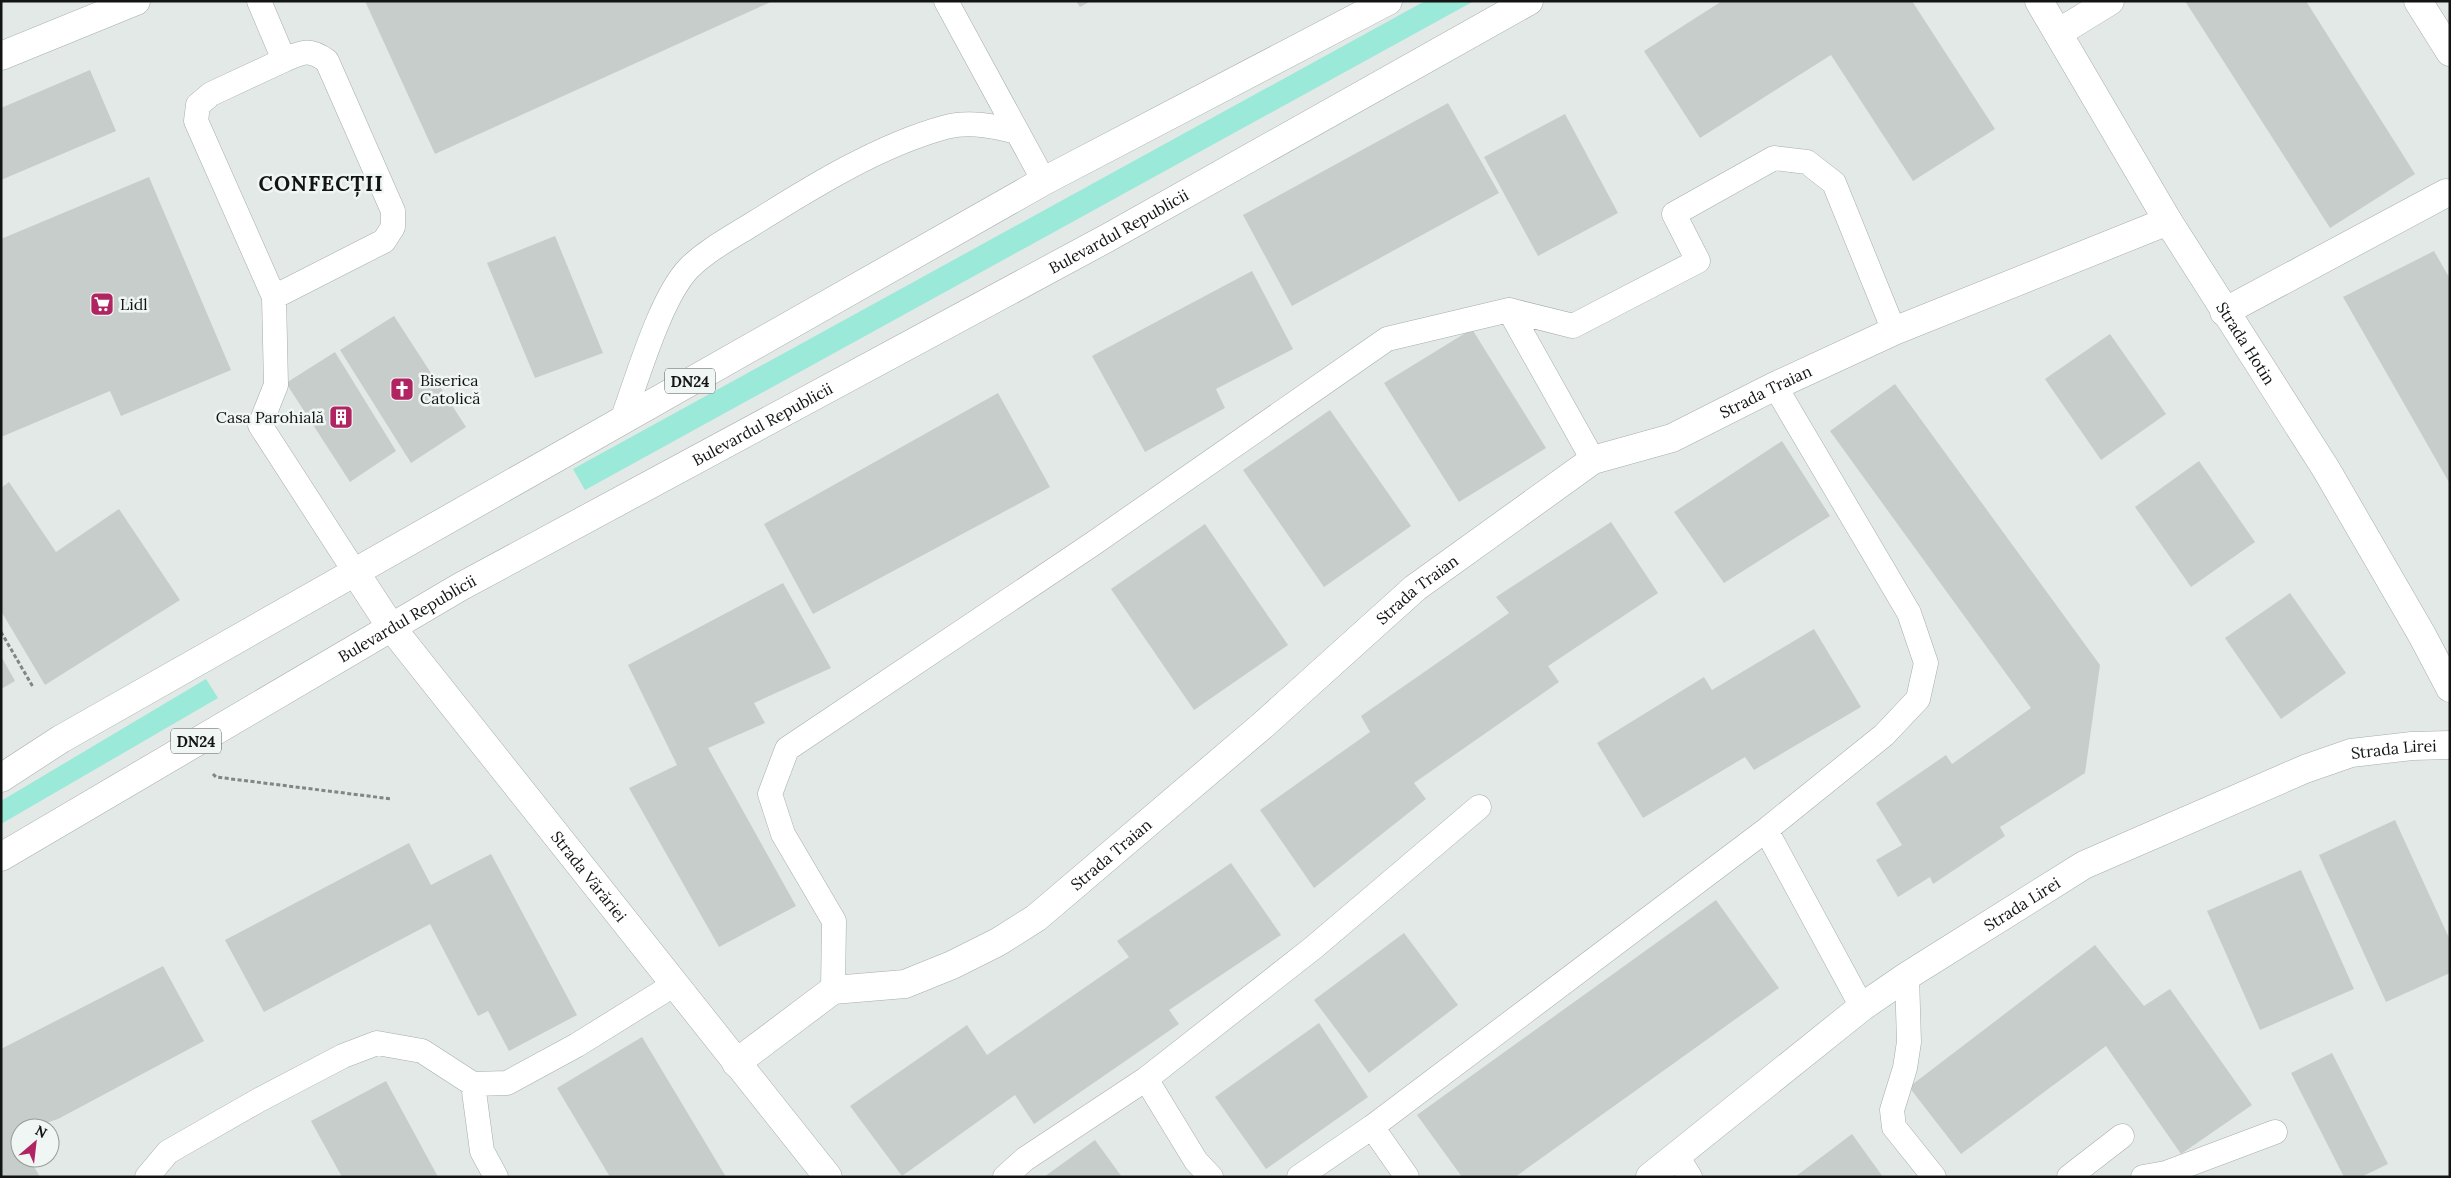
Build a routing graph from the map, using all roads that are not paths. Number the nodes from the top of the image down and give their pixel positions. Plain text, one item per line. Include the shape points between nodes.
1 (136, 1) edge
2 (260, 1) edge
3 (946, 1) edge
4 (1388, 1) edge
5 (1529, 1) edge
6 (2039, 1) edge
7 (2110, 1) edge
8 (2418, 1) edge
9 (2058, 32) junction
10 (2450, 52) edge
11 (1, 56) edge
12 (284, 60) junction
13 (1017, 132) junction
14 (1044, 180) junction
15 (2446, 193) dead end
16 (2168, 221) junction
17 (274, 298) junction
18 (1509, 310) junction
19 (2224, 312) junction
20 (1894, 331) junction
21 (1776, 386) junction
22 (622, 420) junction
23 (1593, 460) junction
24 (355, 572) junction
25 (391, 627) junction
26 (2450, 688) edge
27 (2450, 745) edge
28 (1, 778) edge
29 (1479, 807) dead end
30 (1766, 830) junction
31 (1, 857) edge
32 (1907, 976) junction
33 (675, 984) junction
34 (833, 990) junction
35 (1862, 1007) junction
36 (736, 1063) junction
37 (1146, 1079) junction
38 (473, 1084) junction
39 (1372, 1126) junction
40 (2275, 1132) dead end
41 (2122, 1136) dead end
42 (1684, 1166) edge
43 (147, 1177) edge
44 (496, 1177) edge
45 (828, 1177) edge
46 (1005, 1177) edge
47 (1211, 1177) edge
48 (1299, 1177) edge
49 (1407, 1177) edge
50 (1650, 1177) edge
51 (1934, 1177) edge
52 (2069, 1177) edge
53 (2143, 1177) edge

1 - 11 street
2 - 12 lane
3 - 13 lane
4 - 14 street, DN24
5 - 25 street, Bulevardul Republicii / DN24 via 1110,237
6 - 9 street, Strada Hotin
7 - 9 street
8 - 10 street
9 - 16 street, Strada Hotin
12 - 17 lane via 211,94 198,105 196,121
12 - 17 lane via 305,52 317,54 327,61 393,211 393,227 384,241
13 - 14 lane
13 - 22 lane via 987,124 948,127 884,151 793,198 721,244 688,269 669,299
14 - 22 street, DN24
15 - 19 street
16 - 19 street, Strada Hotin
16 - 20 street, Strada Traian
17 - 24 lane via 276,385 260,425
18 - 20 lane via 1573,326 1698,261 1674,214 1774,158 1807,162 1834,183
18 - 23 lane
18 - 34 lane via 1387,339 1094,543 787,749 770,794 783,834 834,922
19 - 26 street, Strada Hotin via 2326,469
20 - 21 street, Strada Traian
21 - 23 street, Strada Traian via 1672,438
21 - 30 lane via 1909,613 1926,663 1918,699 1884,735
22 - 24 street, DN24
23 - 34 street, Strada Traian via 1415,588 1263,725 1036,918 998,942 906,984
24 - 25 street, Strada Vărăriei
24 - 28 street, DN24 via 61,739
25 - 31 street, Bulevardul Republicii / DN24
25 - 33 street, Strada Vărăriei
27 - 32 street, Strada Lirei via 2351,753 2305,769 2084,864
29 - 37 lane via 1313,948
30 - 35 lane
30 - 39 lane
32 - 35 street, Strada Lirei
32 - 51 lane via 1909,1042 1892,1110 1894,1127
33 - 36 street, Strada Vărăriei
33 - 38 lane via 577,1045 506,1084
34 - 36 street
35 - 42 street, Strada Lirei
36 - 45 street, Strada Vărăriei
37 - 46 lane via 1025,1159
37 - 47 lane via 1196,1161
38 - 43 lane via 422,1051 378,1043 343,1056 168,1152
38 - 44 lane via 482,1150
39 - 48 lane
39 - 49 lane
40 - 53 lane via 2166,1173
41 - 52 lane
42 - 50 street, Strada Lirei

